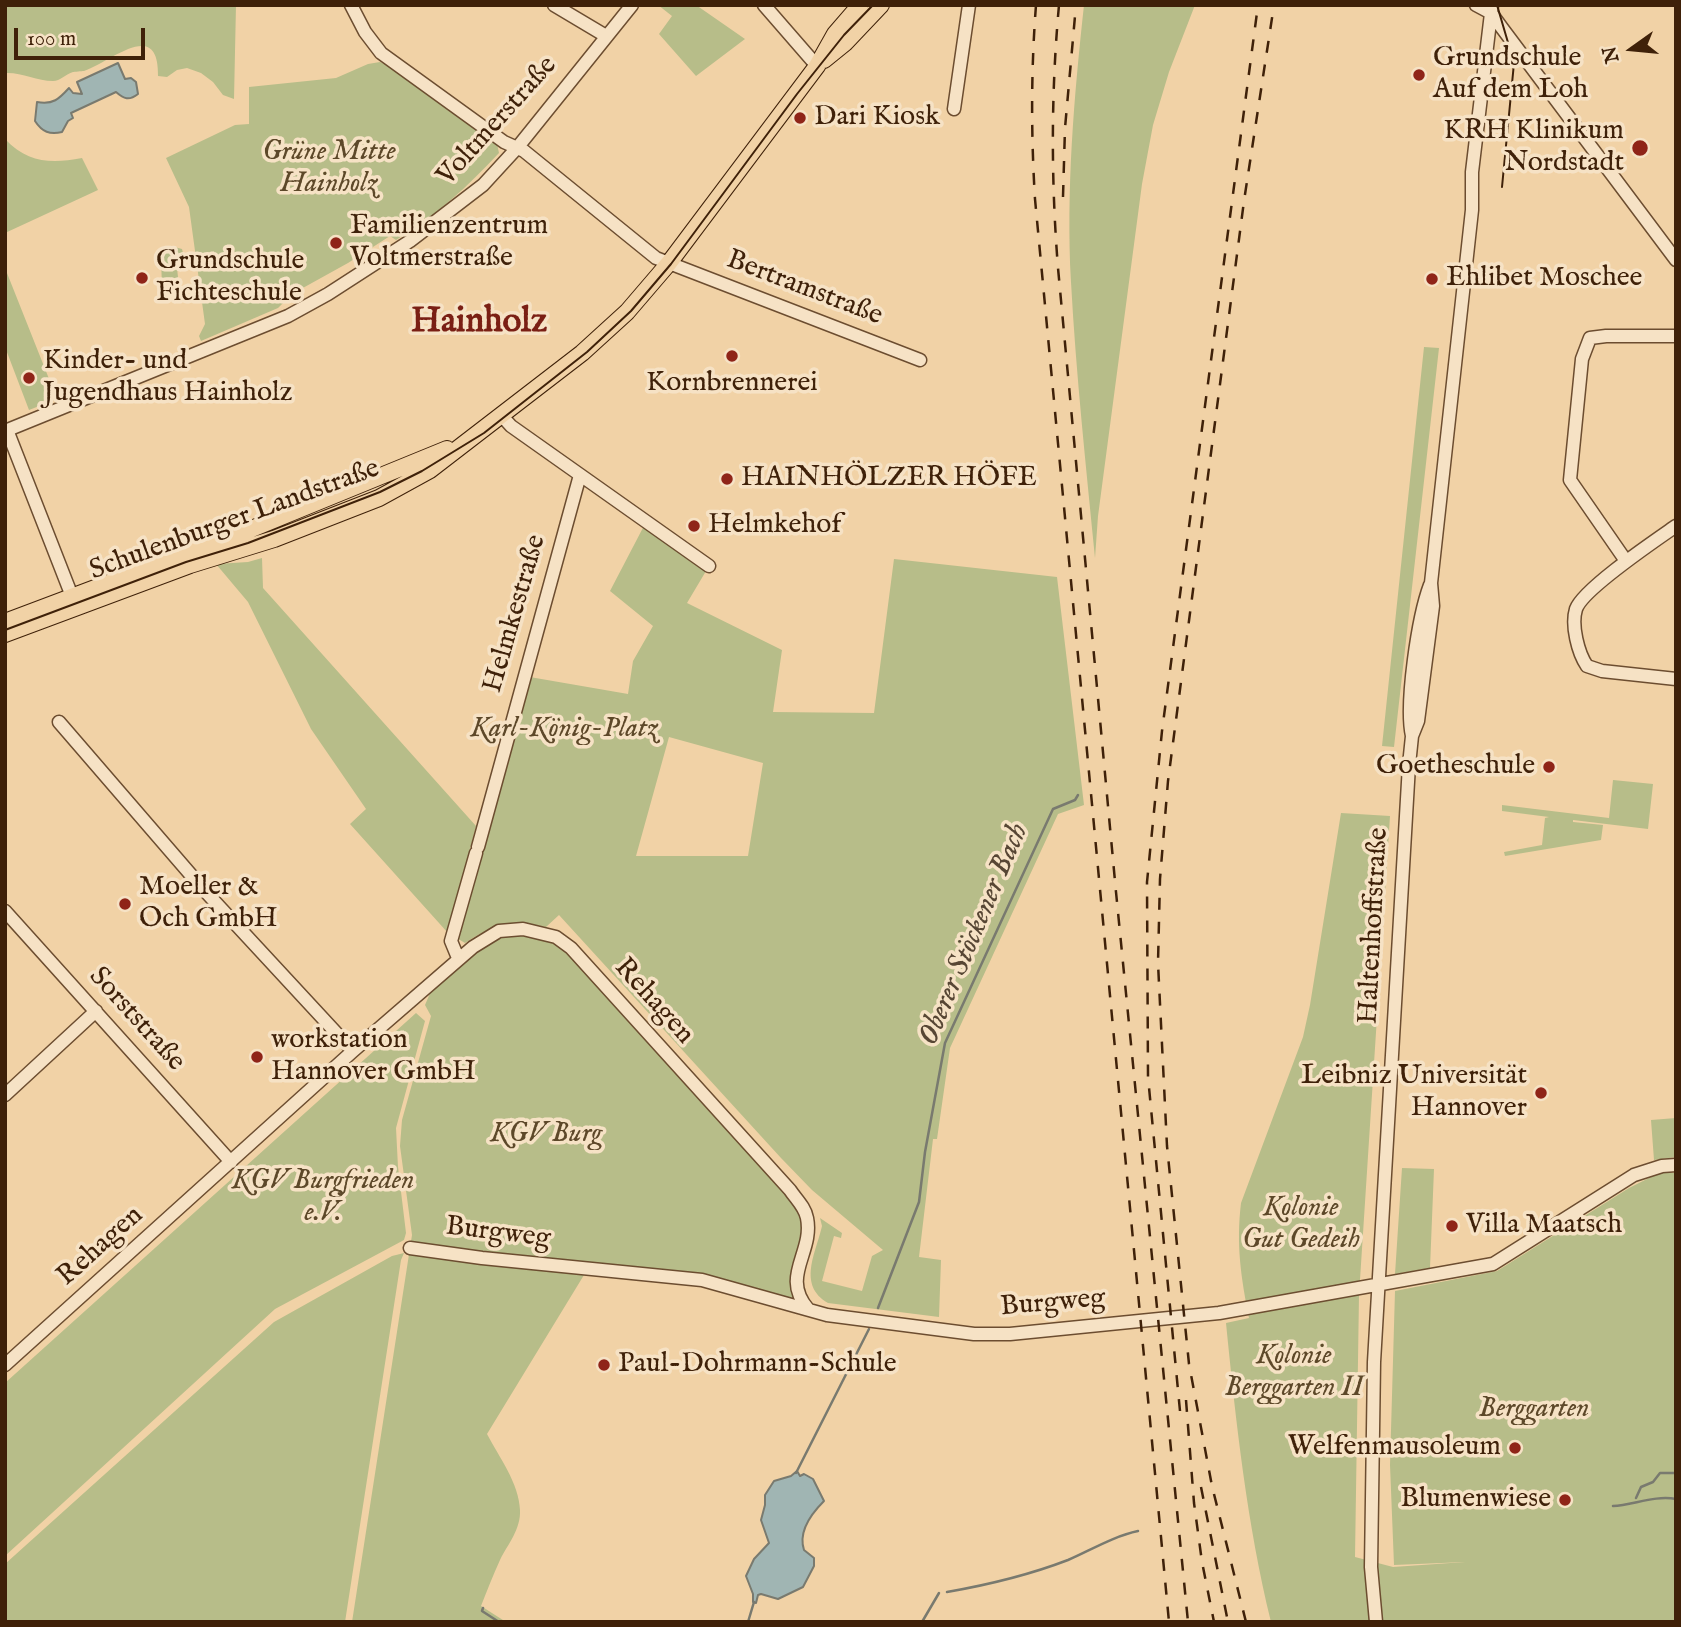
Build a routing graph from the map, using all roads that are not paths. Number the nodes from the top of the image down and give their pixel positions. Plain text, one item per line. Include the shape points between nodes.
1 (351, 5) edge
2 (554, 5) edge
3 (632, 5) edge
4 (764, 5) edge
5 (860, 5) edge
6 (881, 5) edge
7 (969, 5) edge
8 (1476, 5) edge
9 (1491, 9) edge
10 (606, 36) junction
11 (817, 66) junction
12 (954, 109) dead end
13 (517, 148) junction
14 (1676, 260) edge
15 (670, 264) junction
16 (1676, 336) edge
17 (920, 360) dead end
18 (502, 416) junction
19 (6, 430) edge
20 (580, 475) junction
21 (1676, 526) edge
22 (1626, 561) junction
23 (709, 566) dead end
24 (74, 602) junction
25 (5, 622) edge
26 (5, 634) edge
27 (1676, 678) edge
28 (59, 723) dead end
29 (5, 911) edge
30 (458, 958) junction
31 (96, 1011) junction
32 (353, 1051) junction
33 (5, 1095) edge
34 (231, 1162) junction
35 (1676, 1165) edge
36 (410, 1248) dead end
37 (1377, 1284) junction
38 (808, 1309) junction
39 (5, 1365) edge
40 (1376, 1622) edge

1 - 13 street, Bertramstraße via 381,53
2 - 10 street
3 - 10 street, Voltmerstraße
4 - 11 street
5 - 11 main road, Schulenburger Landstraße via 835,34
6 - 11 main road, Schulenburger Landstraße
7 - 12 street
8 - 9 street
9 - 14 street
9 - 37 street, Haltenhoffstraße via 1431,583 1433,606 1418,721 1412,736
10 - 13 street, Voltmerstraße
11 - 15 main road, Schulenburger Landstraße
13 - 15 street, Bertramstraße via 656,258
13 - 19 street, Voltmerstraße via 483,185 450,211 382,260 295,313
15 - 17 street, Bertramstraße
15 - 18 main road, Schulenburger Landstraße via 606,332
16 - 22 street via 1590,338 1582,359 1570,480
18 - 20 street
18 - 24 main road, Schulenburger Landstraße via 430,470 379,498 262,544
19 - 24 street
20 - 23 street
20 - 30 street, Helmkestraße via 451,941
21 - 22 street
22 - 27 street via 1583,597 1576,610 1579,651 1587,666 1602,671
24 - 25 main road, Schulenburger Landstraße
24 - 26 main road, Schulenburger Landstraße
28 - 32 street
29 - 31 street, Sorststraße
30 - 32 street, Rehagen
30 - 38 street, Rehagen via 487,937 523,929 555,937 578,956 803,1207 807,1236 796,1278 798,1294
31 - 33 street
31 - 34 street, Sorststraße
32 - 34 street, Rehagen
34 - 39 street, Rehagen
35 - 37 street, Burgweg via 1634,1175 1493,1264
36 - 38 street, Burgweg via 702,1280
37 - 38 street, Burgweg via 1219,1312 1010,1334 893,1324
37 - 40 street, Haltenhoffstraße via 1371,1515

